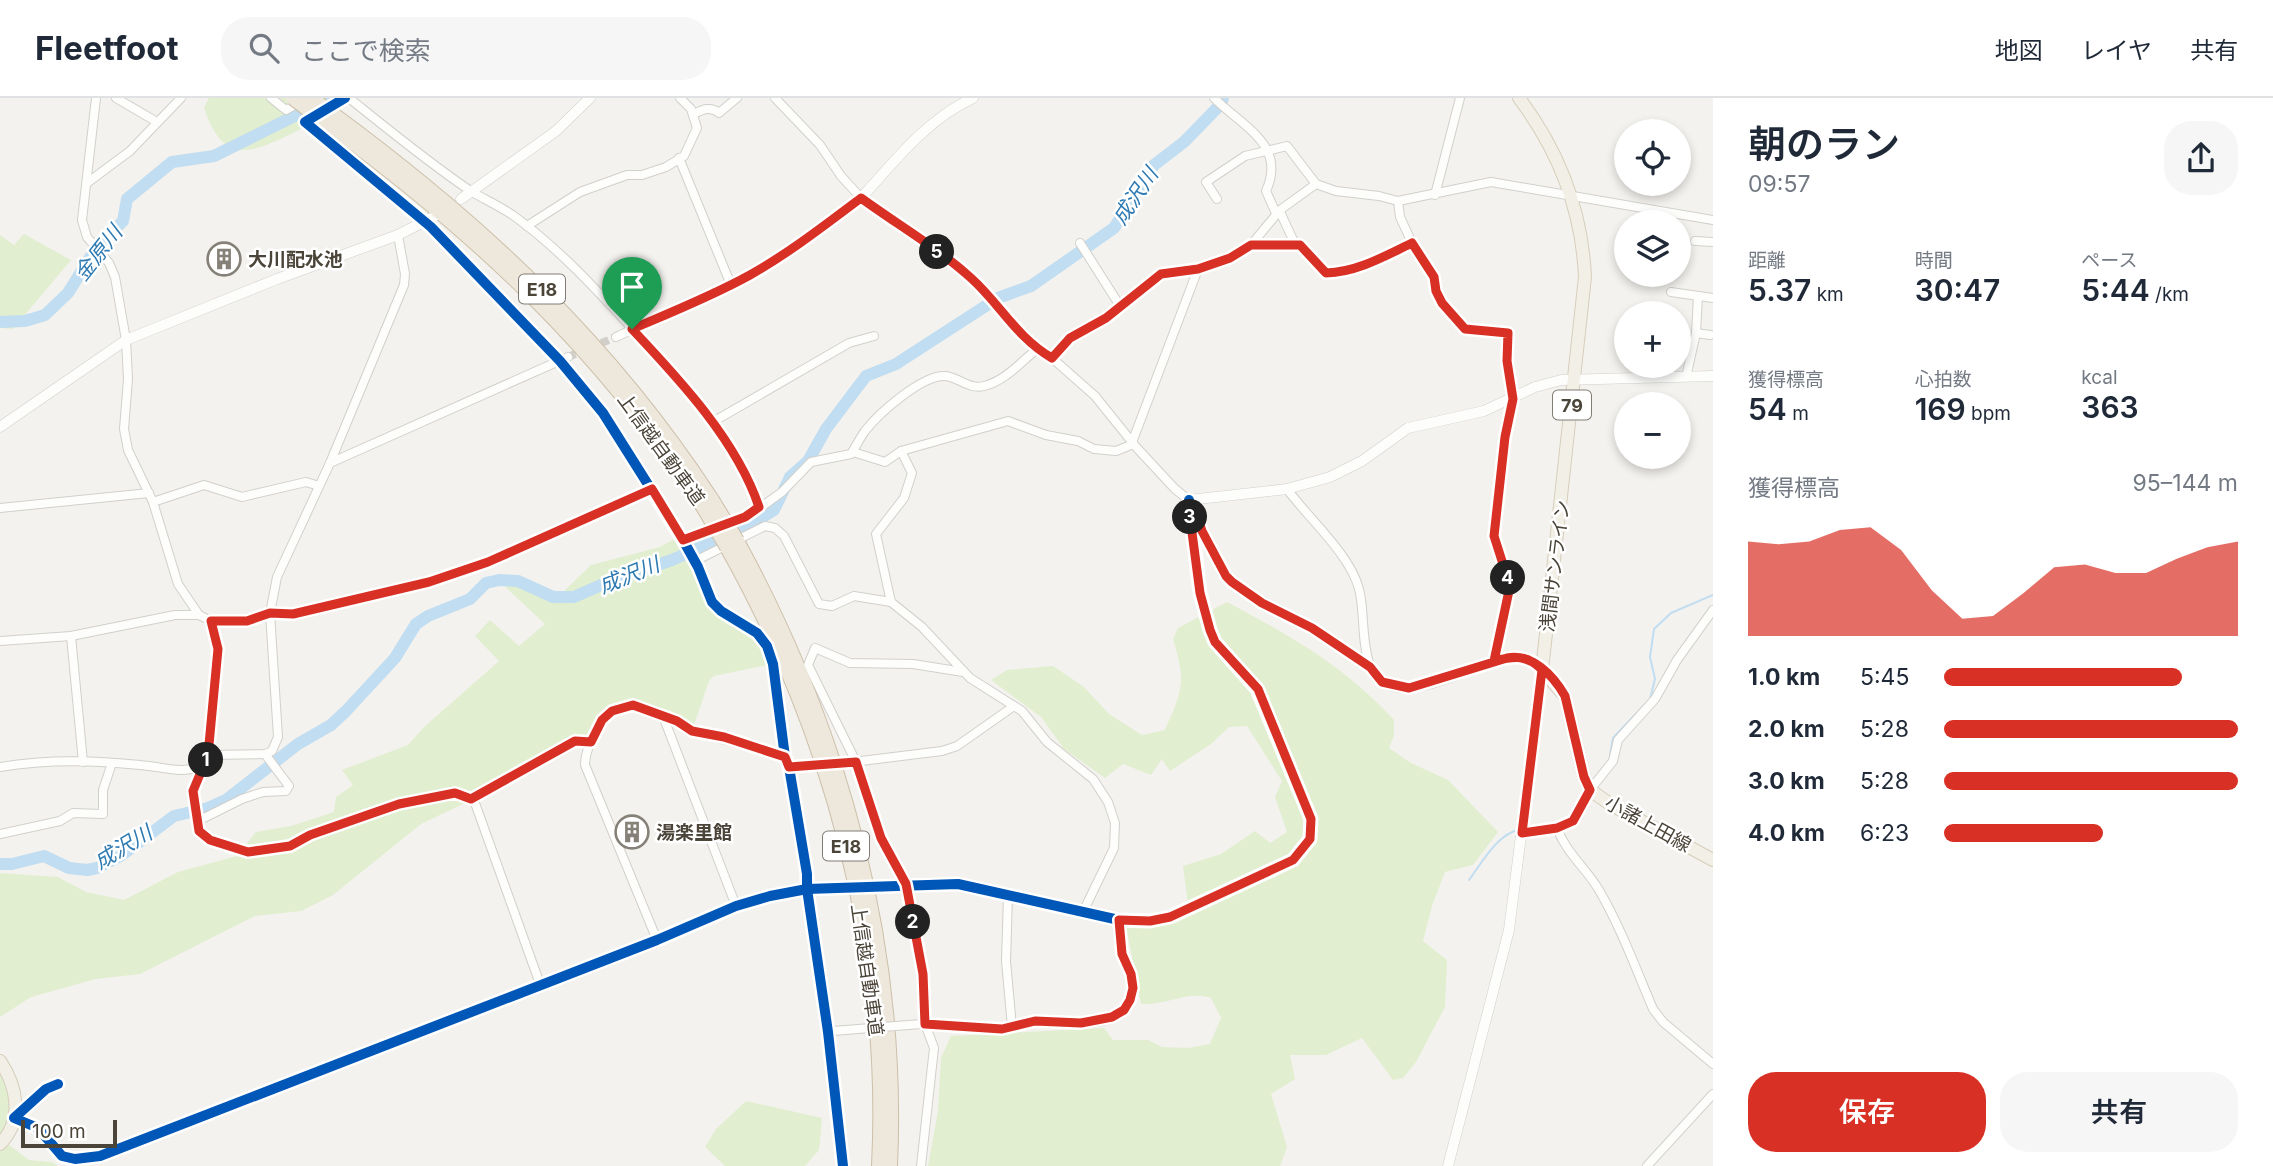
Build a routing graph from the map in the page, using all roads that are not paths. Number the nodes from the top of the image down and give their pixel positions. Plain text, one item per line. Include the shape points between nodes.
1 (96, 98) edge
2 (116, 98) edge
3 (181, 98) edge
4 (271, 98) edge
5 (293, 98) edge
6 (309, 98) edge
7 (347, 98) edge
8 (590, 98) edge
9 (680, 98) edge
10 (737, 98) edge
11 (775, 98) edge
12 (973, 98) edge
13 (1460, 98) edge
14 (1519, 98) edge
15 (1216, 100) edge
16 (694, 114) junction
17 (330, 118) junction
18 (157, 122) junction
19 (1269, 149) junction
20 (679, 158) junction
21 (87, 183) junction
22 (1316, 184) junction
23 (472, 191) junction
24 (1435, 195) junction
25 (1572, 196) junction
26 (861, 198) junction
27 (461, 199) dead end
28 (1217, 199) dead end
29 (1398, 201) junction
30 (1278, 213) junction
31 (435, 216) dead end
32 (1713, 220) edge
33 (425, 222) junction
34 (527, 226) junction
35 (398, 235) junction
36 (1695, 241) dead end
37 (1713, 242) edge
38 (1412, 243) junction
39 (1295, 244) junction
40 (1251, 245) junction
41 (1081, 247) dead end
42 (1198, 269) junction
43 (731, 285) junction
44 (1671, 292) dead end
45 (1698, 296) junction
46 (1713, 298) edge
47 (1120, 306) junction
48 (632, 329) junction
49 (1696, 333) junction
50 (1710, 335) dead end
51 (874, 336) dead end
52 (616, 337) tunnel mouth
53 (126, 340) junction
54 (1037, 349) junction
55 (1691, 355) edge
56 (1052, 358) junction
57 (564, 359) junction
58 (1713, 376) edge
59 (1691, 377) edge
60 (1630, 378) edge
61 (1575, 379) junction
62 (1513, 399) junction
63 (710, 423) junction
64 (0, 427) edge
65 (1133, 443) junction
66 (901, 451) junction
67 (853, 452) junction
68 (330, 463) junction
69 (319, 486) junction
70 (652, 489) junction
71 (1287, 489) junction
72 (151, 498) junction
73 (1189, 505) junction
74 (759, 507) junction
75 (0, 508) edge
76 (683, 540) junction
77 (732, 544) junction
78 (695, 561) junction
79 (891, 601) junction
80 (1713, 610) edge
81 (270, 613) junction
82 (199, 615) junction
83 (211, 621) junction
84 (71, 636) junction
85 (0, 641) edge
86 (1494, 661) junction
87 (1370, 667) junction
88 (1542, 670) junction
89 (964, 672) junction
90 (1014, 706) junction
91 (663, 716) junction
92 (591, 742) junction
93 (265, 754) junction
94 (208, 755) junction
95 (785, 757) junction
96 (83, 762) junction
97 (853, 762) junction
98 (111, 763) junction
99 (0, 767) edge
100 (204, 767) junction
101 (792, 767) junction
102 (1590, 790) junction
103 (471, 799) junction
104 (197, 822) junction
105 (1557, 828) junction
106 (1522, 833) junction
107 (0, 834) edge
108 (1713, 860) edge
109 (902, 884) junction
110 (812, 888) junction
111 (1008, 895) junction
112 (736, 906) junction
113 (1083, 912) junction
114 (1119, 920) junction
115 (657, 940) junction
116 (540, 984) junction
117 (923, 1024) junction
118 (1012, 1027) junction
119 (831, 1032) junction
120 (0, 1061) edge
121 (1713, 1064) edge
122 (58, 1084) dead end
123 (1713, 1094) edge
124 (14, 1118) junction
125 (0, 1144) edge
126 (75, 1163) edge
127 (843, 1166) edge
128 (879, 1166) edge
129 (890, 1166) edge
130 (921, 1166) edge
131 (1448, 1166) edge
132 (1647, 1166) edge

1 - 21 street
2 - 18 street
3 - 18 street
4 - 6 street via 286,110
5 - 17 highway, 上信越自動車道 / E18, bridge
6 - 17 highway, 上信越自動車道 / E18, bridge
7 - 23 street
7 - 33 street via 305,122
8 - 23 street via 556,131
9 - 16 street
10 - 16 street via 719,113 705,109
11 - 26 street
12 - 26 street via 941,116 913,141
13 - 24 street
14 - 25 main road, 浅間サンライン / 79 via 1550,145
15 - 19 street
16 - 20 street via 695,136
17 - 77 highway, 上信越自動車道 / E18, bridge via 442,212 549,312 625,397 707,502
18 - 21 street via 130,151
19 - 22 street via 1287,146
19 - 28 street via 1245,156 1206,182
19 - 30 street via 1273,176 1266,191
20 - 34 street via 653,173 627,175 580,192
20 - 43 street
21 - 53 street via 82,220 87,237 115,277
22 - 29 street
22 - 30 street
23 - 27 street
23 - 34 street
24 - 25 street via 1491,182
24 - 29 street
25 - 32 street
25 - 61 main road, 浅間サンライン / 79 via 1585,277
26 - 43 street via 793,249
26 - 54 street via 970,276
29 - 38 street
30 - 39 street
30 - 40 street
31 - 33 street
33 - 35 street
33 - 57 street
34 - 48 street
35 - 53 street
35 - 68 street via 404,285
36 - 37 street
38 - 39 street via 1338,273 1326,273 1308,251
38 - 62 street via 1434,277 1442,303 1465,329 1508,333
39 - 40 street
40 - 42 street
41 - 47 street
42 - 47 street via 1161,274
42 - 65 street
43 - 48 street
44 - 45 street
45 - 46 street
45 - 49 street
47 - 56 street via 1070,338
48 - 52 street
48 - 63 street
49 - 50 street
49 - 55 street
51 - 63 street via 849,343
53 - 64 street
53 - 72 street via 124,429 128,450
54 - 56 street
54 - 67 street via 986,386 972,387 946,376 923,383 865,430
56 - 65 street via 1095,396
57 - 68 street
57 - 70 street
58 - 59 street
60 - 61 street
61 - 62 street via 1547,383
61 - 88 main road, 浅間サンライン / 79
62 - 71 street via 1484,411 1408,428 1346,470
62 - 86 street via 1494,536 1510,586
63 - 74 street via 744,469
65 - 66 street via 1116,451 1094,449 1008,421
65 - 73 street
66 - 67 street via 885,462
66 - 79 street via 912,473 904,498 876,534
67 - 74 street via 811,462 782,492
68 - 69 street
69 - 72 street via 306,482 242,497 204,485
69 - 81 street via 285,555
70 - 76 street
70 - 81 street via 488,562 429,582 293,614
71 - 73 street
71 - 87 street via 1357,582
72 - 75 street
72 - 82 street via 178,584
73 - 87 street via 1232,582
73 - 114 street via 1200,593 1210,630 1215,642 1258,689 1312,831 1307,846 1293,860 1268,873 1170,917
74 - 76 street via 745,517
76 - 78 street
77 - 128 highway, 上信越自動車道 / E18 via 803,706 859,903 879,1070
77 - 129 highway, 上信越自動車道 / E18 via 777,618 813,703 857,839 876,932 887,1024
78 - 79 street via 765,526 775,528 784,536 819,604 832,606 854,596
78 - 95 street via 712,602 757,633 767,646
79 - 89 street
80 - 102 street via 1655,699 1618,740 1613,761
81 - 83 street via 247,621
81 - 93 street via 279,723 272,751
82 - 83 street
82 - 84 street via 174,615
83 - 94 street via 218,649
84 - 85 street
84 - 96 street
86 - 87 street via 1409,688 1382,682
86 - 88 street via 1520,657
88 - 102 main road, 小諸上田線 via 1565,696
88 - 106 street, 浅間サンライン
89 - 90 street
89 - 97 street via 913,664 849,663 815,648 807,665
90 - 97 street via 957,746
90 - 113 street via 1028,716 1047,742 1093,779 1108,802 1115,823 1114,848
91 - 92 street via 624,705 602,720
91 - 95 street via 692,731
91 - 112 street
92 - 103 street via 575,741
92 - 115 street via 585,765
93 - 94 street
93 - 104 street via 289,786 286,791 242,799
94 - 100 street
95 - 101 street
96 - 98 street
96 - 99 street via 33,761
97 - 101 street, bridge
97 - 109 street
98 - 100 street via 184,772
98 - 107 street via 103,790 103,814 73,813 60,821
100 - 104 street via 193,791
101 - 110 street
102 - 105 street via 1573,821
102 - 108 main road, 小諸上田線
103 - 104 street via 455,793 399,804 290,846 248,852 210,840 199,831
103 - 116 street
105 - 106 street
105 - 121 street via 1616,922 1653,1009
106 - 131 street, 浅間サンライン via 1506,946
109 - 110 street, bridge
109 - 111 street via 957,884
109 - 117 street via 923,974
110 - 112 street
110 - 119 street
111 - 113 street
111 - 118 street via 1006,961
112 - 115 street
113 - 114 street
114 - 118 street via 1122,954 1133,988 1124,1010 1099,1022 1035,1021
115 - 116 street
116 - 126 street
117 - 118 street
117 - 119 street, bridge
117 - 130 street via 934,1048
119 - 127 street
120 - 124 main road via 13,1085
122 - 124 street
123 - 132 street
124 - 125 main road
124 - 126 street via 38,1128 54,1150

